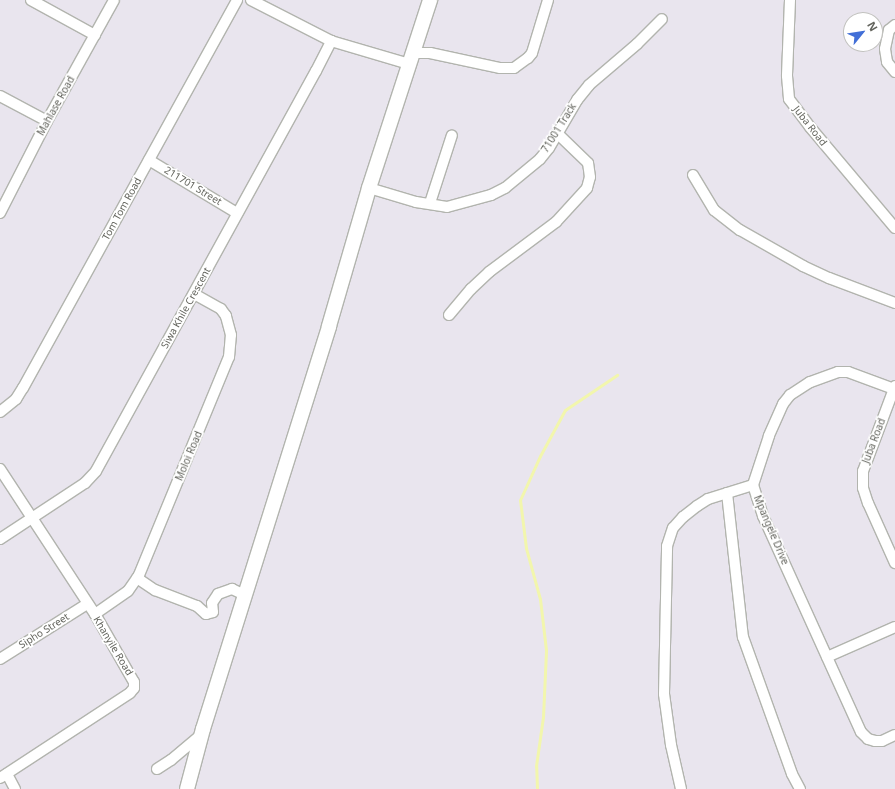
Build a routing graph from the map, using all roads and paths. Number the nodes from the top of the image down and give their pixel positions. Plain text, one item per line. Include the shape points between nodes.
1 (31, 0) edge
2 (114, 0) edge
3 (236, 0) edge
4 (251, 0) edge
5 (430, 0) edge
6 (548, 0) edge
7 (790, 0) edge
8 (662, 19) dead end
9 (895, 25) edge
10 (95, 36) junction
11 (330, 40) junction
12 (411, 59) junction
13 (895, 72) edge
14 (0, 96) edge
15 (48, 121) junction
16 (558, 134) junction
17 (452, 135) dead end
18 (149, 160) junction
19 (693, 175) dead end
20 (369, 188) junction
21 (430, 204) junction
22 (0, 212) edge
23 (237, 213) junction
24 (895, 228) edge
25 (194, 294) junction
26 (895, 303) edge
27 (449, 315) dead end
28 (895, 387) edge
29 (0, 412) edge
30 (0, 469) edge
31 (753, 485) junction
32 (727, 493) junction
33 (32, 518) junction
34 (0, 539) edge
35 (895, 563) edge
36 (137, 578) junction
37 (245, 594) junction
38 (88, 604) junction
39 (95, 614) junction
40 (895, 627) edge
41 (827, 657) junction
42 (0, 659) edge
43 (202, 734) junction
44 (895, 735) edge
45 (157, 769) dead end
46 (3, 774) edge
47 (15, 789) edge
48 (187, 789) edge
49 (681, 789) edge
50 (800, 789) edge

1 - 10 street
2 - 10 street, Mahlase Road
3 - 18 street, Tom Tom Road
4 - 11 street
5 - 12 street
6 - 12 street via 532,53 514,68 500,68 430,53
7 - 24 street, Juba Road via 787,76 789,99
8 - 16 street, 71001 Track via 637,44 589,84
9 - 13 street via 889,30 885,49 887,62
10 - 15 street, Mahlase Road
11 - 12 street
11 - 23 street, Siwa Khile Crescent via 316,71
12 - 20 street
14 - 15 street
15 - 22 street, Mahlase Road
16 - 21 street, 71001 Track via 540,159 505,188 491,195 447,207
16 - 27 street via 588,163 590,177 587,188 541,235 489,272
17 - 21 street
18 - 23 street, 211701 Street
18 - 29 street, Tom Tom Road via 23,388 16,399
19 - 26 street via 714,210 740,230 809,269
20 - 21 street, 71001 Track
20 - 37 street via 329,326
23 - 25 street, Siwa Khile Crescent
25 - 33 street, Siwa Khile Crescent via 96,471 85,483
25 - 36 street, Moloi Road via 221,309 230,323 229,357
28 - 31 street, Mpangele Drive via 848,372 838,372 810,382 790,395 783,404 769,436
28 - 35 street, Juba Road via 863,471 863,488 868,503
30 - 33 street, Khanyile Road
31 - 32 street
31 - 41 street, Mpangele Drive via 763,516
32 - 49 street via 708,499 682,517 673,528 668,546 664,694 671,745
32 - 50 street via 743,637 792,774
33 - 34 street, Siwa Khile Crescent
33 - 38 street, Khanyile Road
36 - 37 street via 155,590 197,606 206,614 213,612 212,603 218,594 232,589
36 - 39 street, Moloi Road via 120,598
37 - 43 street
38 - 39 street, Khanyile Road
38 - 42 street, Sipho Street
39 - 46 street, Khanyile Road via 132,676 134,688 130,694
40 - 41 street
41 - 44 street, Mpangele Drive via 861,732 868,739 875,741
43 - 45 street
43 - 48 street
46 - 47 street

